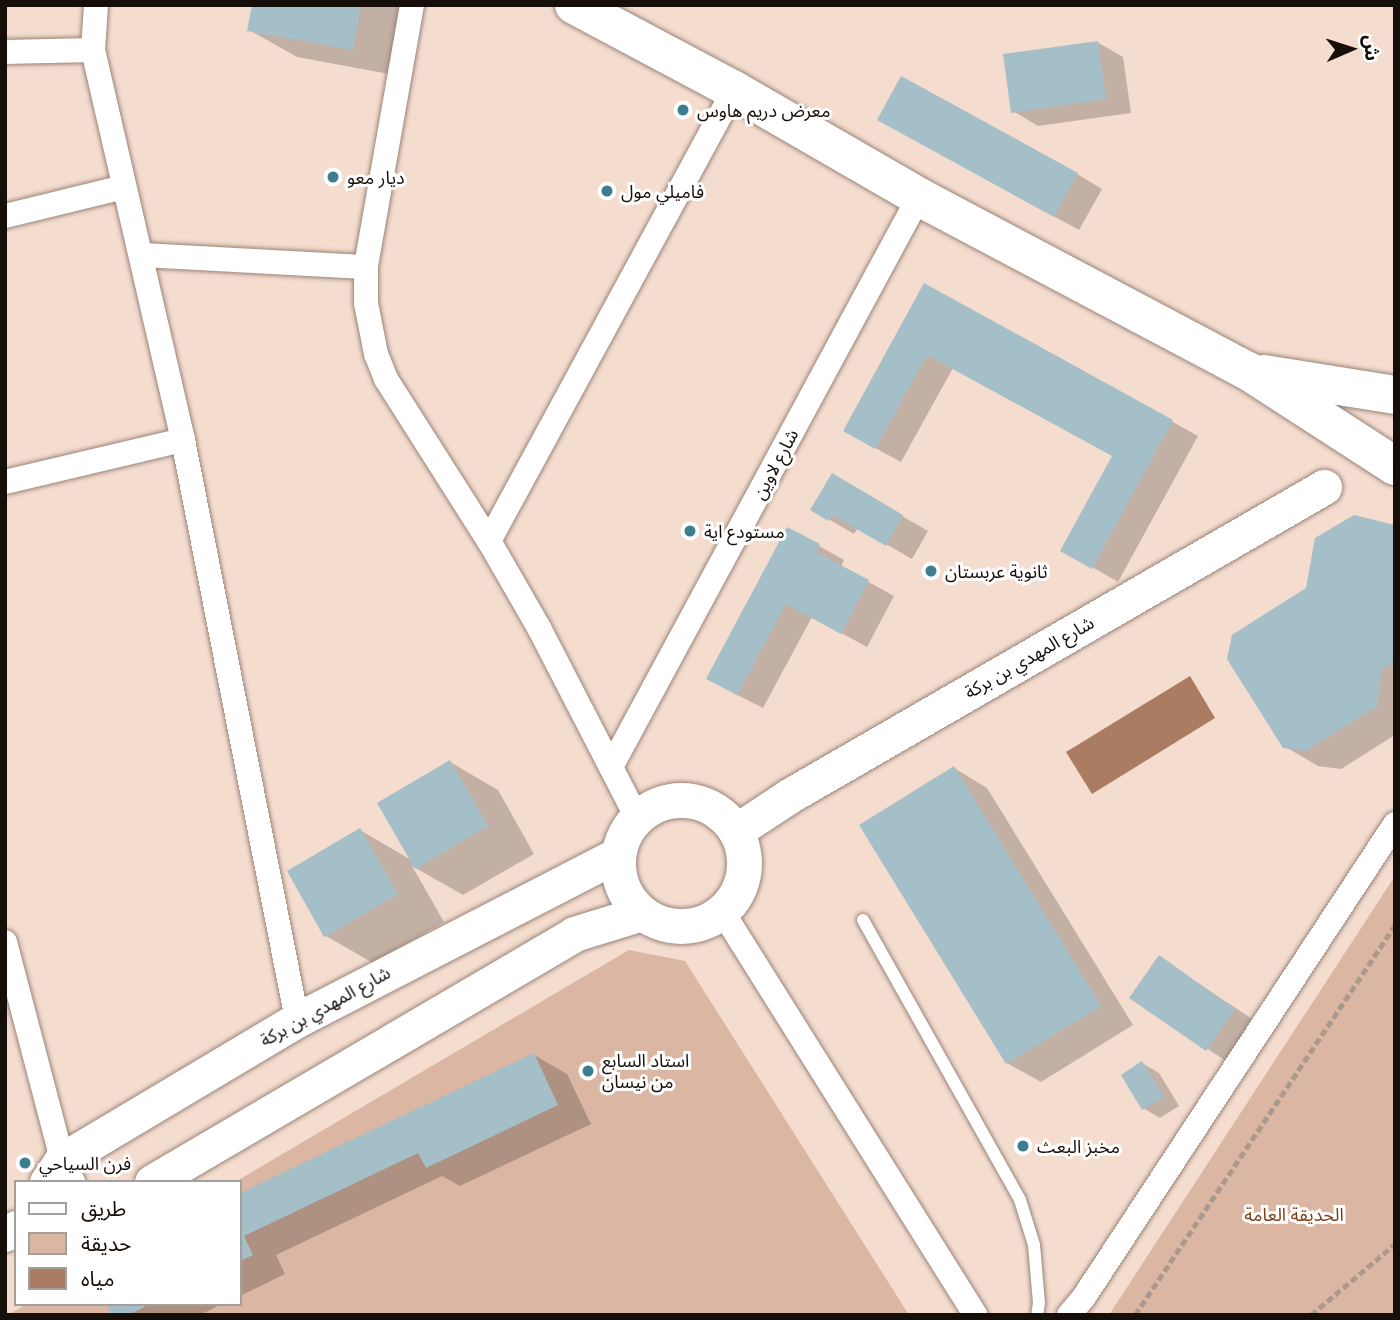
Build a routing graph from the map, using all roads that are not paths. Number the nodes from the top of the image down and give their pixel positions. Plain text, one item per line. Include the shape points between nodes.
1 (96, 5) edge
2 (412, 5) edge
3 (574, 5) edge
4 (93, 50) junction
5 (5, 52) edge
6 (734, 90) junction
7 (124, 187) junction
8 (919, 197) junction
9 (5, 216) edge
10 (141, 255) junction
11 (366, 267) junction
12 (1248, 371) junction
13 (1395, 395) edge
14 (183, 439) junction
15 (1395, 466) edge
16 (5, 482) edge
17 (1324, 487) dead end
18 (489, 541) junction
19 (611, 767) junction
20 (636, 818) junction
21 (1395, 824) edge
22 (736, 831) junction
23 (618, 854) junction
24 (722, 911) junction
25 (642, 913) junction
26 (863, 920) dead end
27 (5, 942) edge
28 (297, 1020) junction
29 (60, 1175) edge
30 (155, 1180) edge
31 (975, 1315) edge
32 (1037, 1315) edge
33 (1069, 1315) edge

1 - 4 street
2 - 11 street
3 - 6 highway
4 - 5 street
4 - 7 street
6 - 8 highway
6 - 18 street
7 - 9 street
7 - 10 street
8 - 12 highway
8 - 19 street, شارع لاوين
10 - 11 street
10 - 14 street
11 - 18 street via 369,327 386,379
12 - 13 highway
12 - 15 highway
14 - 16 street
14 - 28 street
17 - 22 street, شارع المهدي بن بركة
18 - 19 street
19 - 20 street
20 - 22 street via 661,803 690,800 708,805
20 - 23 street
21 - 33 street
22 - 24 street via 744,852 743,874 736,895
23 - 25 street via 628,896
23 - 28 street, شارع المهدي بن بركة
24 - 25 street via 703,922 682,926
24 - 31 street
25 - 30 street via 574,934
26 - 32 lane via 1020,1200 1034,1245
27 - 29 street
28 - 29 street, شارع المهدي بن بركة

